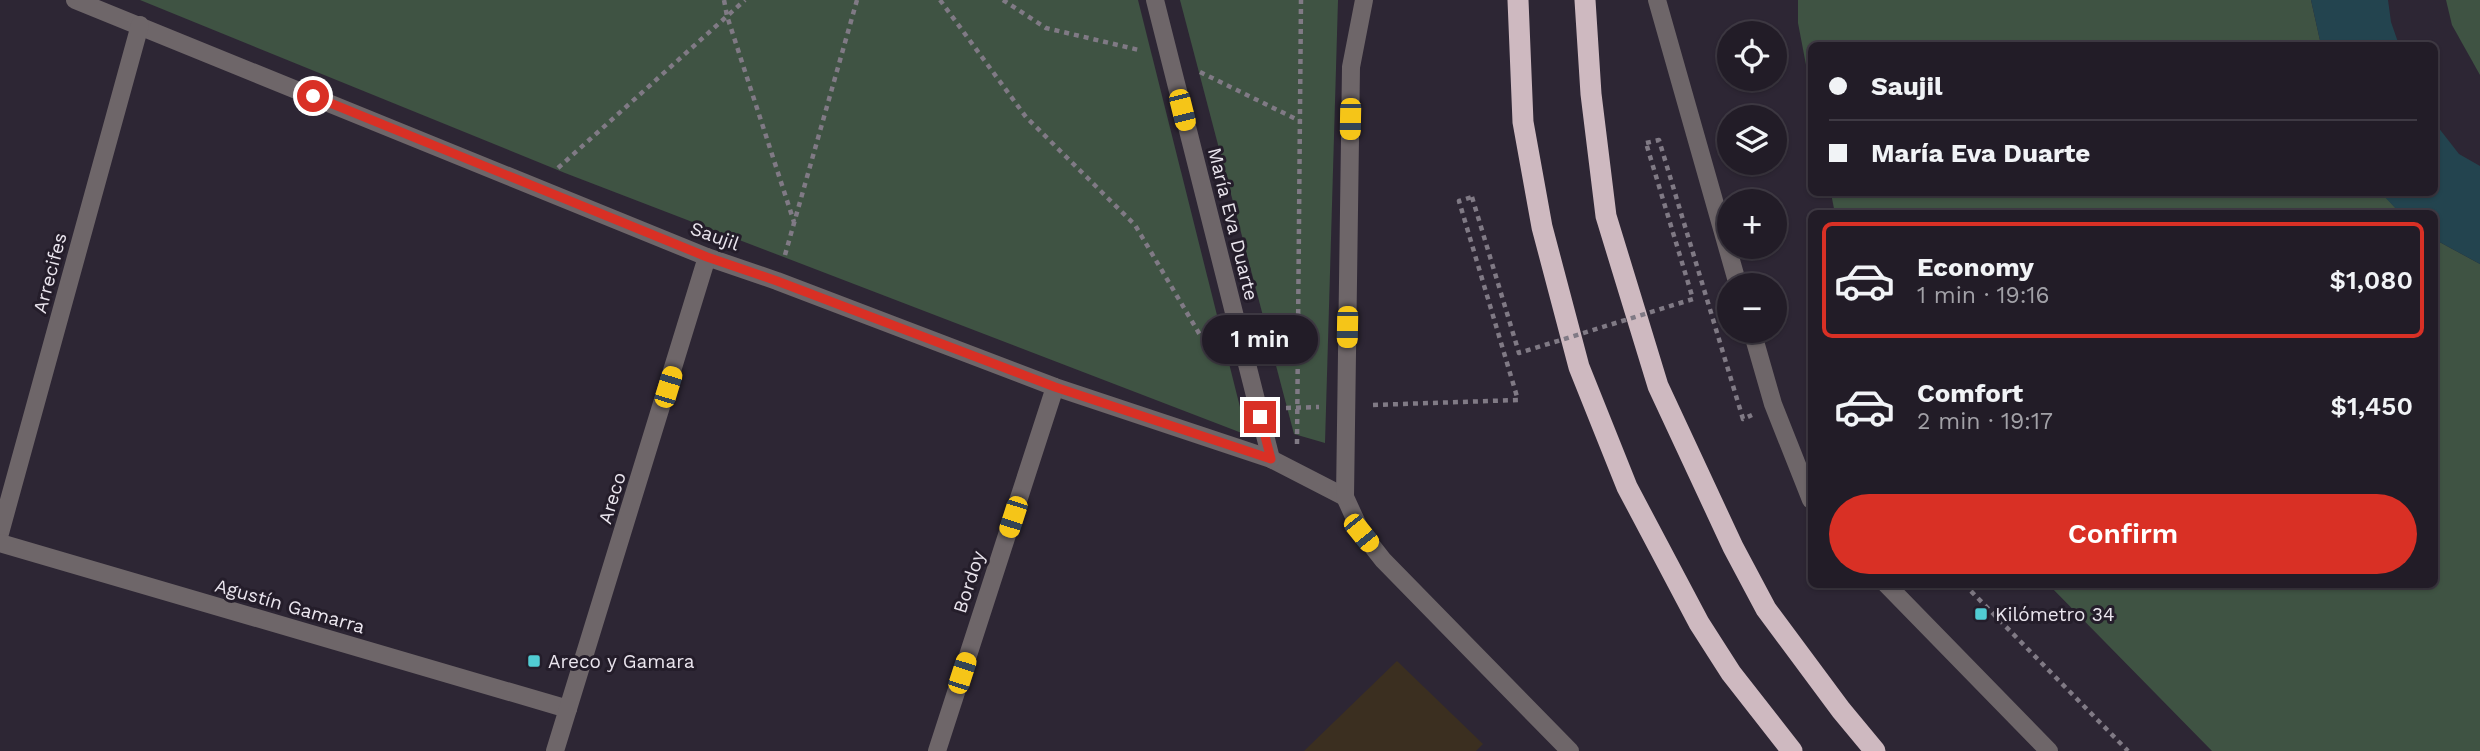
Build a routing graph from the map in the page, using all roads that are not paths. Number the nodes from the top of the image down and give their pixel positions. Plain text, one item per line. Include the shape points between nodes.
1 (75, 0) edge
2 (1155, 0) edge
3 (1364, 0) edge
4 (1518, 0) edge
5 (1585, 0) edge
6 (1657, 0) edge
7 (140, 25) junction
8 (707, 257) junction
9 (1735, 273) edge
10 (1755, 343) edge
11 (1055, 387) junction
12 (1271, 459) junction
13 (1808, 492) edge
14 (1345, 497) junction
15 (0, 533) edge
16 (0, 543) edge
17 (1890, 588) edge
18 (568, 709) junction
19 (555, 751) edge
20 (937, 751) edge
21 (1570, 751) edge
22 (1792, 751) edge
23 (1875, 751) edge
24 (2049, 751) edge

1 - 7 street, Saujil
2 - 12 street, María Eva Duarte
3 - 14 street via 1351,67
4 - 22 highway via 1523,122 1542,227 1579,367 1627,487 1699,623 1731,673
5 - 23 highway via 1606,216 1658,386 1732,547 1766,609
6 - 9 street
7 - 8 street, Saujil
7 - 15 street, Arrecifes
8 - 11 street, Saujil
8 - 18 street, Areco
10 - 13 street via 1773,404
11 - 12 street, Saujil
11 - 20 street, Bordoy
12 - 14 street, Saujil
14 - 21 street via 1361,533 1383,560
16 - 18 street, Agustín Gamarra
17 - 24 street
18 - 19 street, Areco

